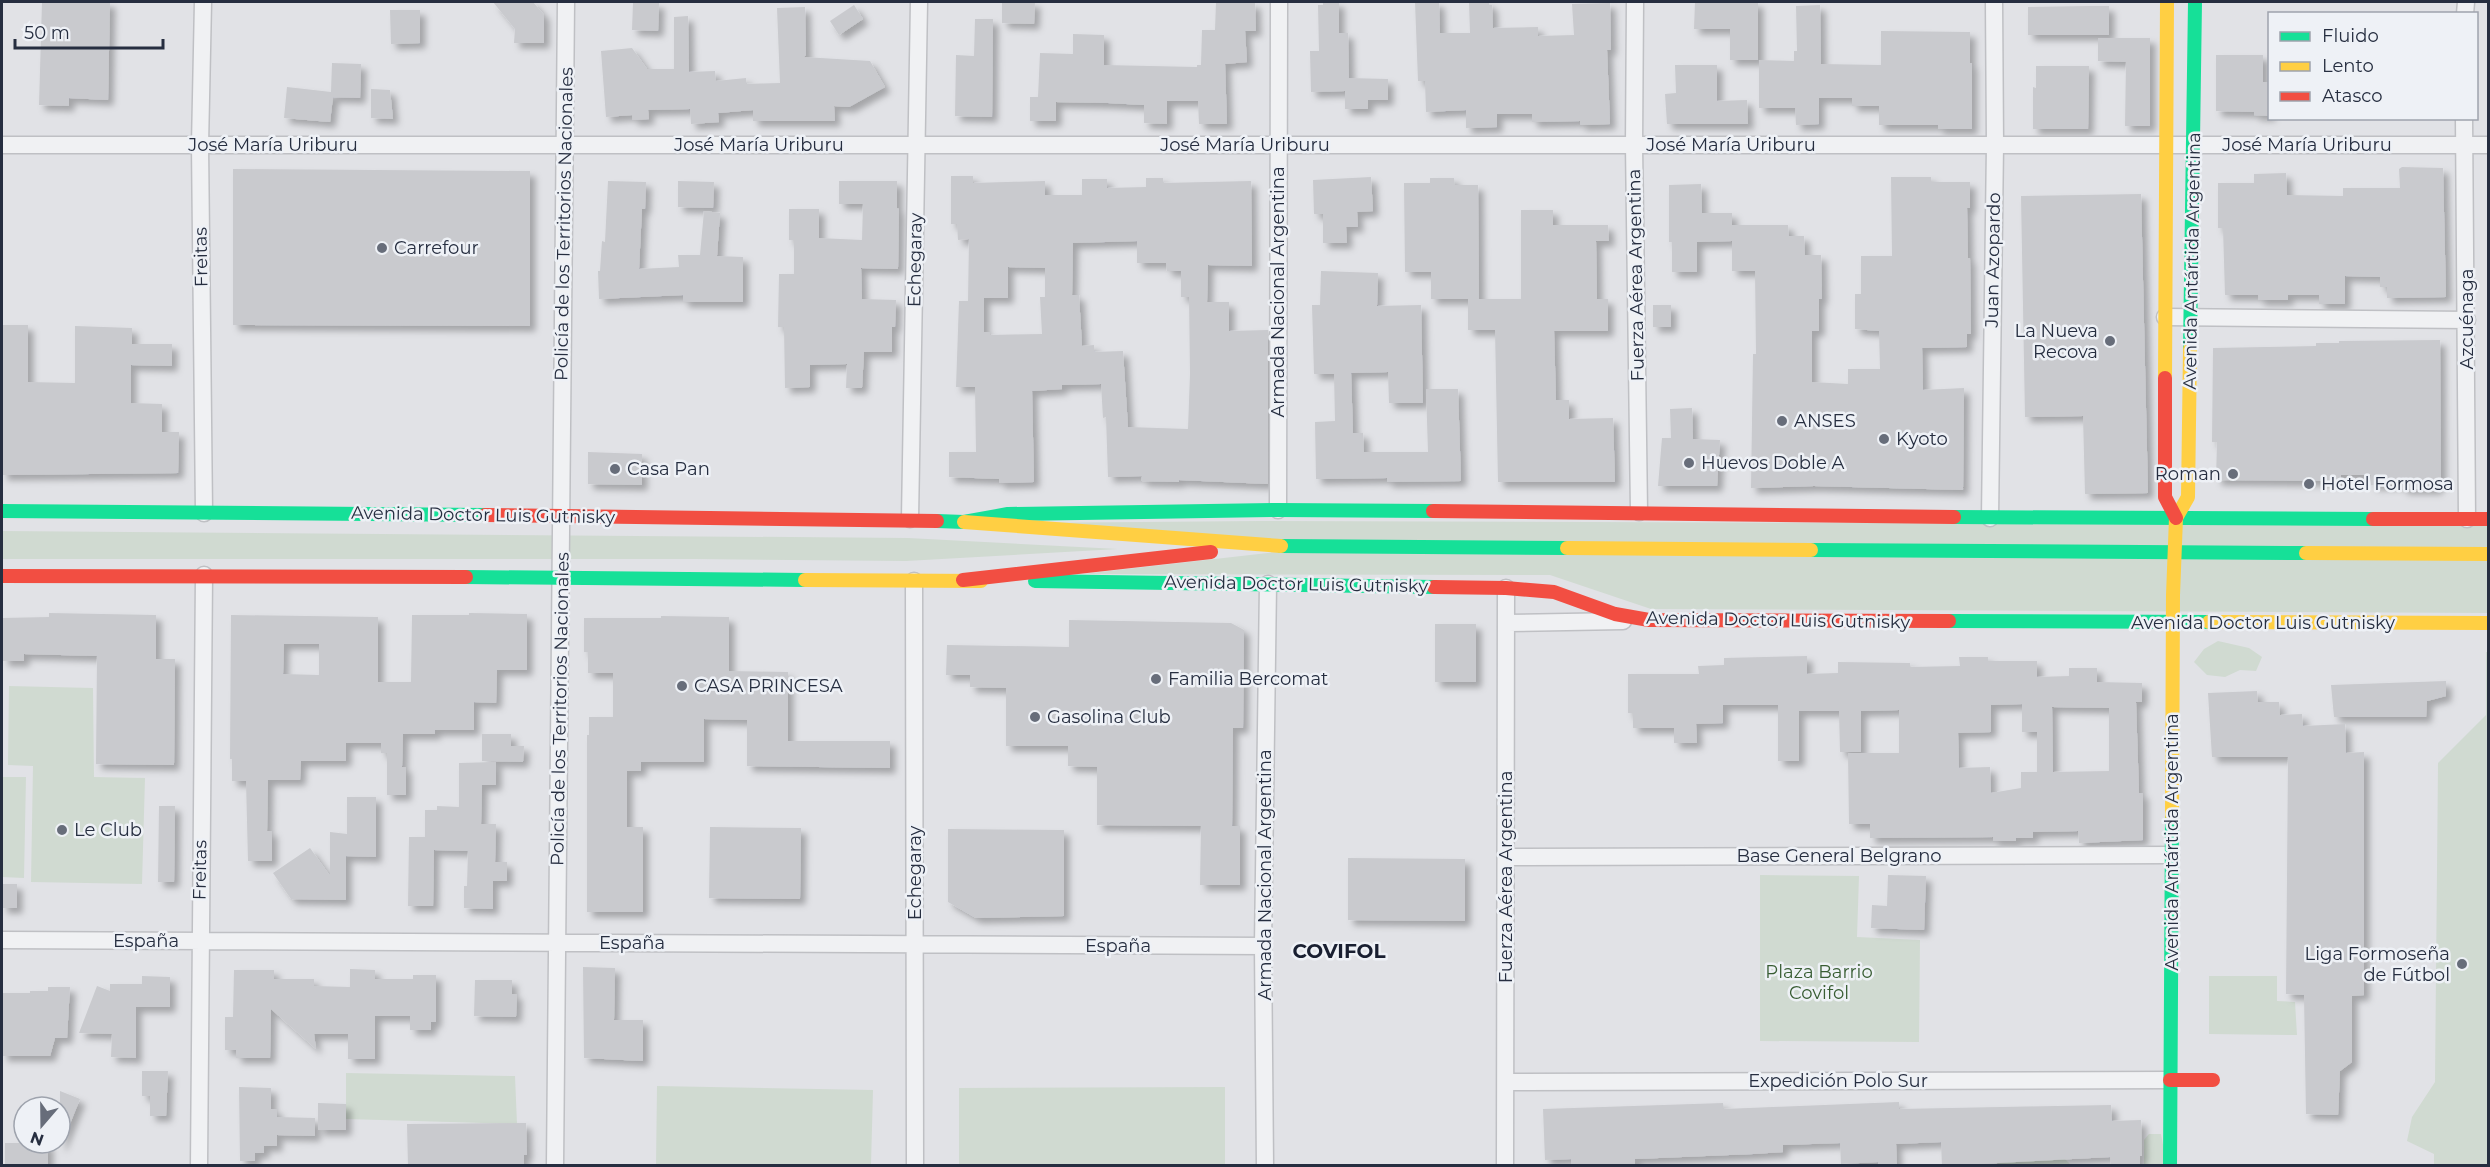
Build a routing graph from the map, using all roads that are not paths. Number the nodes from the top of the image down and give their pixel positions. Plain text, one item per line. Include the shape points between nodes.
1 (203, 2) edge
2 (566, 2) edge
3 (919, 2) edge
4 (1279, 2) edge
5 (1635, 2) edge
6 (1994, 2) edge
7 (2167, 2) edge
8 (2195, 2) edge
9 (2464, 120) edge
10 (1634, 144) junction
11 (2194, 144) junction
12 (2, 145) edge
13 (200, 145) junction
14 (565, 145) junction
15 (917, 145) junction
16 (1278, 145) junction
17 (1995, 145) junction
18 (2166, 145) junction
19 (2464, 145) junction
20 (2488, 145) edge
21 (2165, 317) junction
22 (2192, 318) junction
23 (2467, 320) junction
24 (1278, 510) junction
25 (2, 511) edge
26 (204, 513) junction
27 (1639, 513) junction
28 (562, 516) junction
29 (1990, 518) junction
30 (2176, 518) junction
31 (910, 519) junction
32 (2467, 519) junction
33 (2488, 519) edge
34 (964, 522) junction
35 (1271, 546) junction
36 (2175, 553) junction
37 (2488, 554) edge
38 (204, 575) junction
39 (2, 576) edge
40 (561, 579) junction
41 (963, 580) junction
42 (914, 581) junction
43 (1268, 584) junction
44 (1506, 588) junction
45 (1649, 620) junction
46 (2172, 622) junction
47 (1507, 623) junction
48 (2488, 623) edge
49 (2171, 855) junction
50 (1506, 857) junction
51 (2, 940) edge
52 (200, 941) junction
53 (558, 943) junction
54 (915, 945) junction
55 (1263, 946) junction
56 (2170, 1080) junction
57 (2213, 1080) dead end
58 (1506, 1082) junction
59 (199, 1166) edge
60 (555, 1166) edge
61 (915, 1166) edge
62 (1265, 1166) edge
63 (1505, 1166) edge
64 (2170, 1166) edge

1 - 13 street, Freitas
2 - 14 street, Policía de los Territorios Nacionales
3 - 15 street, Echegaray
4 - 16 street, Armada Nacional Argentina
5 - 10 street, Fuerza Aérea Argentina
6 - 17 street, Juan Azopardo
7 - 18 main road, Avenida Antártida Argentina
8 - 11 main road, Avenida Antártida Argentina
9 - 19 street, Azcuénaga
10 - 16 street, José María Uriburu
10 - 17 street, José María Uriburu
10 - 27 street, Fuerza Aérea Argentina
11 - 18 street, José María Uriburu
11 - 19 street, José María Uriburu
11 - 22 main road, Avenida Antártida Argentina
12 - 13 street, José María Uriburu
13 - 14 street, José María Uriburu
13 - 26 street, Freitas
14 - 15 street, José María Uriburu
14 - 28 street, Policía de los Territorios Nacionales
15 - 16 street, José María Uriburu
15 - 31 street, Echegaray
16 - 24 street, Armada Nacional Argentina
17 - 18 street, José María Uriburu
17 - 29 street, Juan Azopardo
18 - 21 main road, Avenida Antártida Argentina
19 - 20 street, José María Uriburu
19 - 23 street, Azcuénaga
21 - 22 street
21 - 30 main road, Avenida Antártida Argentina via 2165,497
22 - 23 street
22 - 30 main road, Avenida Antártida Argentina via 2188,497
23 - 32 street, Azcuénaga
24 - 27 main road, Avenida Doctor Luis Gutnisky
24 - 34 main road, Avenida Doctor Luis Gutnisky via 1008,514
25 - 26 main road, Avenida Doctor Luis Gutnisky
26 - 28 main road, Avenida Doctor Luis Gutnisky
27 - 29 main road, Avenida Doctor Luis Gutnisky
28 - 31 main road, Avenida Doctor Luis Gutnisky
28 - 40 street, Policía de los Territorios Nacionales
29 - 30 main road, Avenida Doctor Luis Gutnisky
30 - 32 main road, Avenida Doctor Luis Gutnisky
30 - 36 main road, Avenida Antártida Argentina
31 - 34 main road, Avenida Doctor Luis Gutnisky
32 - 33 main road, Avenida Doctor Luis Gutnisky
34 - 35 main road, Avenida Doctor Luis Gutnisky
35 - 36 main road, Avenida Doctor Luis Gutnisky
35 - 41 main road, Avenida Doctor Luis Gutnisky
36 - 37 main road, Avenida Doctor Luis Gutnisky
36 - 46 main road, Avenida Antártida Argentina
38 - 39 main road, Avenida Doctor Luis Gutnisky
38 - 40 main road, Avenida Doctor Luis Gutnisky
38 - 52 street, Freitas
40 - 42 main road, Avenida Doctor Luis Gutnisky
40 - 53 street, Policía de los Territorios Nacionales
41 - 42 main road, Avenida Doctor Luis Gutnisky
41 - 43 main road, Avenida Doctor Luis Gutnisky
42 - 54 street, Echegaray
43 - 44 main road, Avenida Doctor Luis Gutnisky
43 - 55 street, Armada Nacional Argentina
44 - 45 main road, Avenida Doctor Luis Gutnisky via 1554,592 1615,614
44 - 47 street, Fuerza Aérea Argentina
45 - 46 main road, Avenida Doctor Luis Gutnisky
45 - 47 street
46 - 48 main road, Avenida Doctor Luis Gutnisky
46 - 49 main road, Avenida Antártida Argentina
47 - 50 street, Fuerza Aérea Argentina
49 - 50 street, Base General Belgrano
49 - 56 main road, Avenida Antártida Argentina
50 - 58 street, Fuerza Aérea Argentina
51 - 52 street, España
52 - 53 street, España
52 - 59 street, Freitas
53 - 54 street, España
53 - 60 street, Policía de los Territorios Nacionales
54 - 55 street, España
54 - 61 street, Echegaray
55 - 62 street, Armada Nacional Argentina
56 - 57 main road
56 - 58 street, Expedición Polo Sur
56 - 64 main road, Avenida Antártida Argentina
58 - 63 street, Fuerza Aérea Argentina

